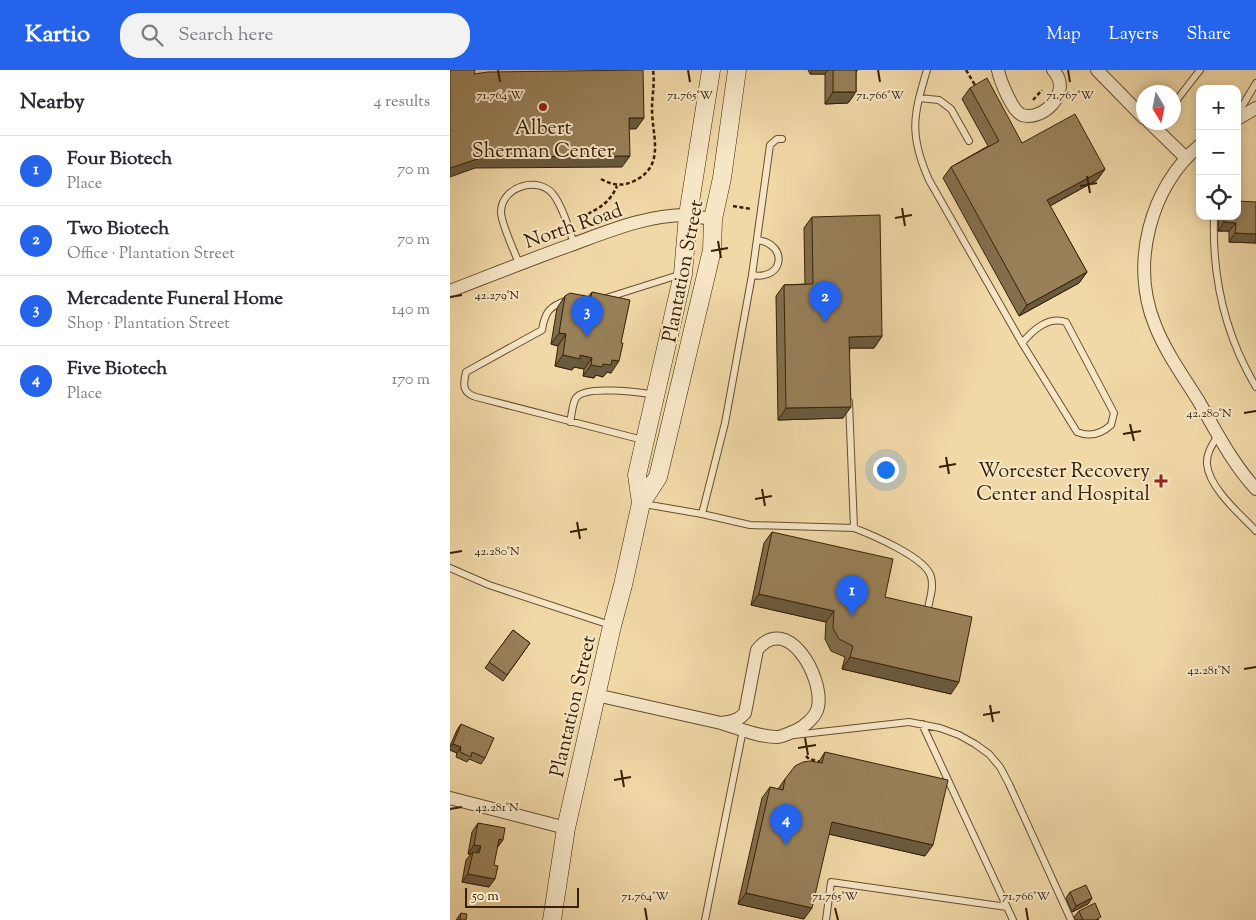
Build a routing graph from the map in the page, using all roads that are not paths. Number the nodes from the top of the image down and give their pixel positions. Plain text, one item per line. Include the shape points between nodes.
1 (711, 70) edge
2 (737, 70) edge
3 (927, 70) edge
4 (998, 70) edge
5 (1053, 70) edge
6 (1097, 70) edge
7 (1200, 70) edge
8 (1256, 83) edge
9 (1181, 95) edge
10 (919, 98) junction
11 (1256, 108) edge
12 (1241, 110) edge
13 (1136, 111) edge
14 (1241, 115) edge
15 (1157, 130) edge
16 (782, 139) dead end
17 (969, 141) dead end
18 (1196, 148) edge
19 (1185, 157) junction
20 (688, 215) junction
21 (713, 219) junction
22 (1214, 220) edge
23 (757, 240) junction
24 (574, 244) junction
25 (519, 264) junction
26 (683, 274) junction
27 (752, 274) junction
28 (450, 291) edge
29 (601, 298) edge
30 (575, 300) edge
31 (1022, 343) junction
32 (1256, 387) edge
33 (656, 395) junction
34 (849, 395) edge
35 (570, 422) junction
36 (1218, 435) junction
37 (645, 441) junction
38 (1256, 489) edge
39 (641, 504) junction
40 (702, 514) junction
41 (854, 528) junction
42 (1256, 531) edge
43 (450, 568) edge
44 (928, 608) edge
45 (612, 626) junction
46 (596, 695) junction
47 (721, 723) junction
48 (922, 724) junction
49 (743, 730) junction
50 (778, 737) junction
51 (450, 798) edge
52 (566, 828) junction
53 (555, 900) junction
54 (1007, 907) junction
55 (552, 920) edge
56 (561, 920) edge
57 (705, 920) edge
58 (826, 920) edge
59 (1013, 920) edge
60 (1071, 920) edge

1 - 20 main road, Plantation Street
2 - 21 main road, Plantation Street
3 - 10 lane
4 - 5 street via 1003,86 1023,115 1049,108 1057,98 1060,82
6 - 13 street
7 - 9 lane
8 - 12 lane
10 - 17 lane via 940,100 951,109
10 - 31 lane via 914,122 921,163
11 - 14 street
15 - 19 street
16 - 23 lane via 770,145
18 - 19 street
19 - 36 street via 1152,216 1143,266 1144,280 1160,336
20 - 21 street, North Road
20 - 24 street, North Road via 624,225
20 - 26 main road, Plantation Street
21 - 39 main road, Plantation Street via 712,250 658,477
22 - 32 lane via 1216,276 1222,300 1236,346
23 - 27 lane
23 - 27 lane via 771,244 777,252 778,264 768,274
24 - 25 street, North Road
24 - 25 lane via 555,196 545,187 534,184 520,187 508,193 501,214
25 - 28 street, North Road
26 - 29 lane
26 - 33 main road, Plantation Street
27 - 40 lane via 725,423
30 - 35 lane via 556,304 549,309 542,330 466,372 464,386 470,395
31 - 31 lane via 1077,432 1086,436 1112,425 1114,413 1066,322 1059,320 1041,325
33 - 35 lane via 602,390 579,395
33 - 37 main road, Plantation Street
34 - 41 lane
35 - 37 lane
36 - 38 street
36 - 42 lane via 1209,450 1210,477 1219,492
37 - 39 main road, Plantation Street via 637,475
39 - 40 lane
39 - 45 main road, Plantation Street
40 - 41 lane via 750,525
41 - 44 lane via 916,558 929,570 932,588
43 - 45 lane via 489,585
45 - 46 main road, Plantation Street
46 - 47 street
46 - 52 main road, Plantation Street
47 - 49 street
47 - 50 street via 734,721 745,713 757,650 766,640 780,638 802,654 815,676 818,707 803,727
48 - 50 lane via 909,722
48 - 54 lane
48 - 60 lane via 959,735 989,754 1000,767
49 - 50 street
49 - 57 lane
51 - 52 street
52 - 53 main road, Plantation Street
53 - 55 main road, Plantation Street
53 - 56 lane
54 - 58 lane via 831,882
54 - 59 lane

